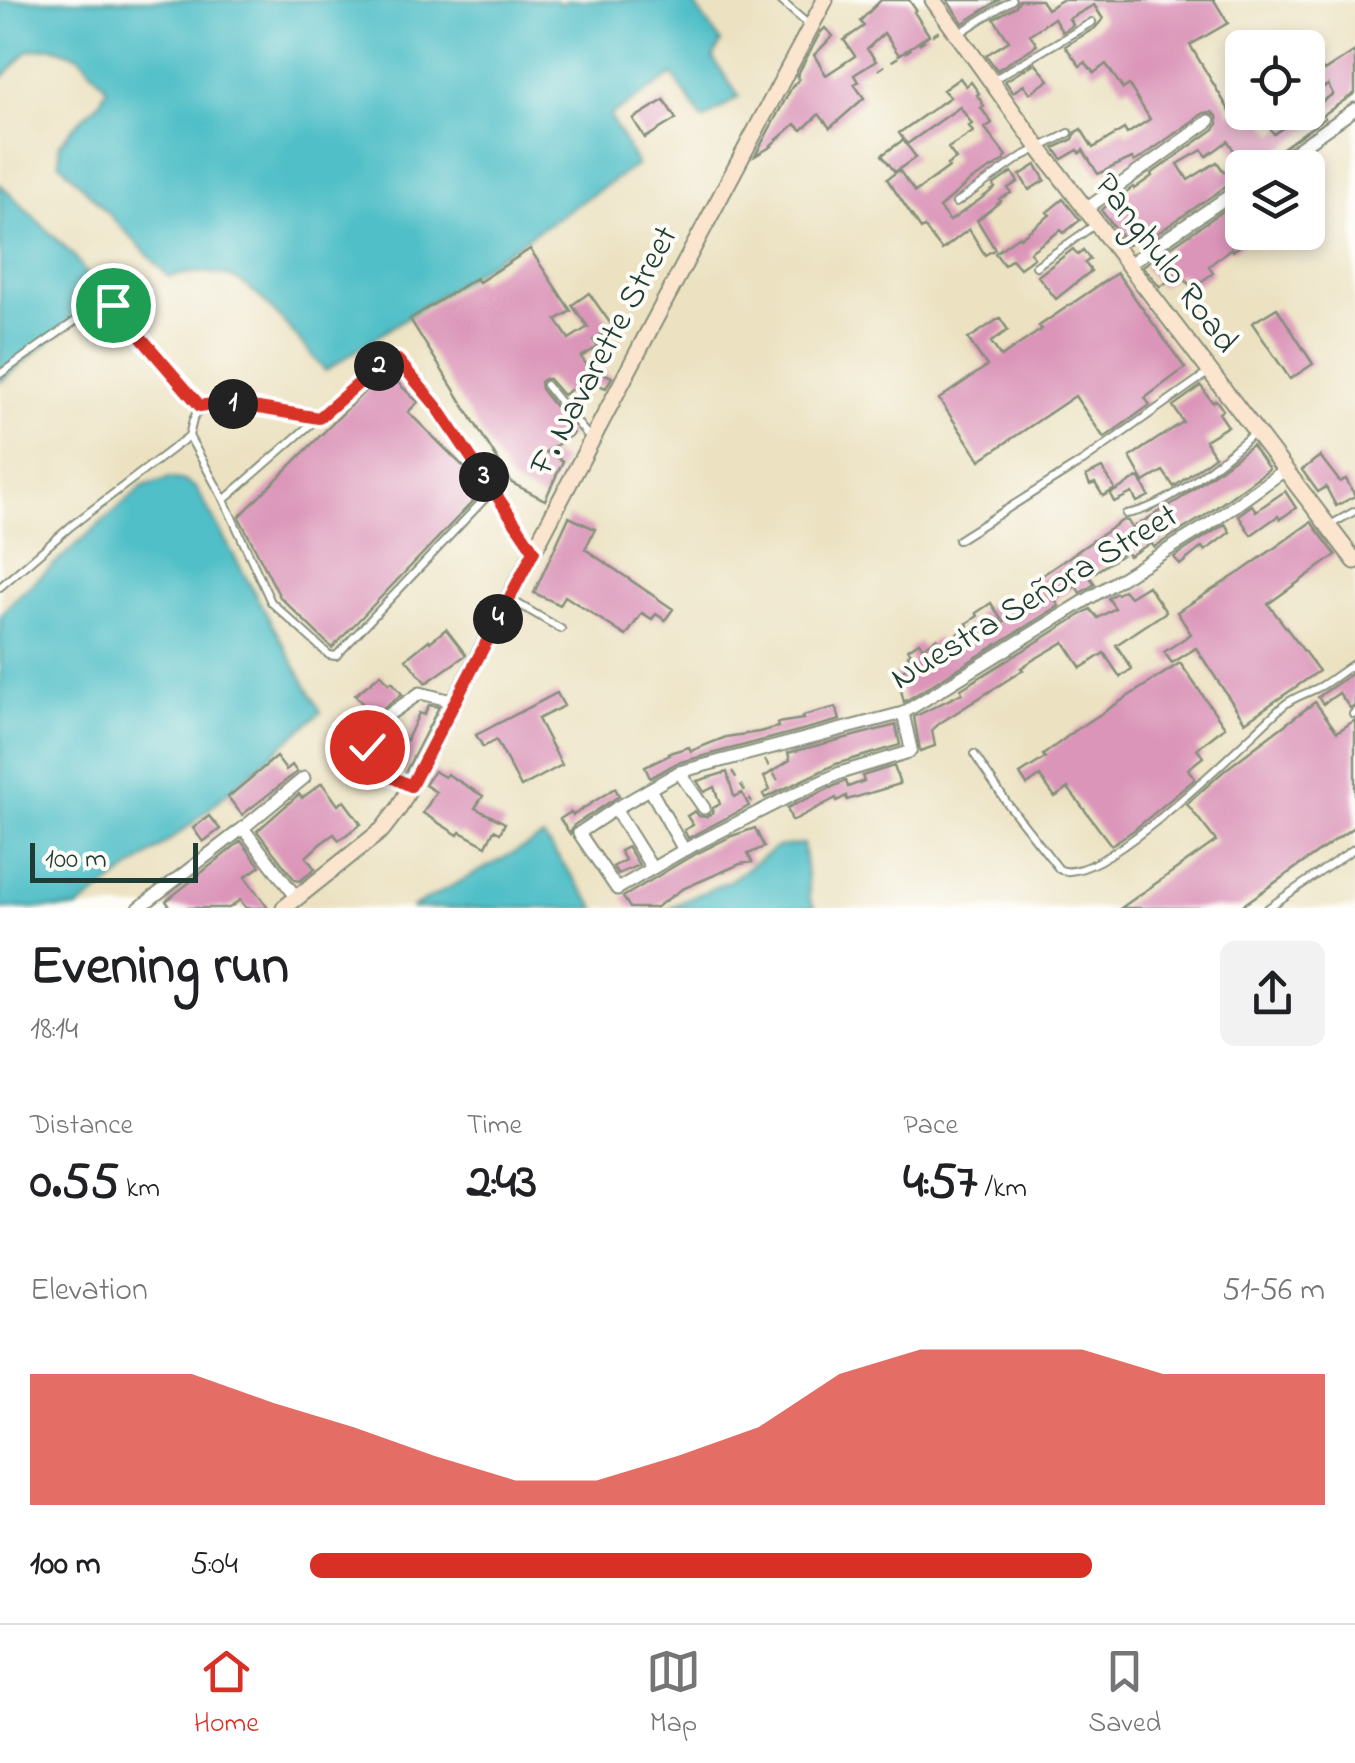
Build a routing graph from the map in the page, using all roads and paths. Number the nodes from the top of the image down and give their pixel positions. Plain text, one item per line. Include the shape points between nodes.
1 (780, 0) edge
2 (826, 0) edge
3 (933, 0) edge
4 (1012, 0) edge
5 (1092, 22) dead end
6 (811, 27) junction
7 (954, 29) junction
8 (878, 70) dead end
9 (990, 82) junction
10 (1355, 109) edge
11 (1209, 121) dead end
12 (1069, 133) dead end
13 (1039, 148) junction
14 (1297, 150) edge
15 (1225, 199) edge
16 (956, 203) dead end
17 (1086, 209) junction
18 (1097, 223) junction
19 (1129, 264) junction
20 (1036, 266) dead end
21 (1209, 372) junction
22 (0, 374) edge
23 (546, 385) dead end
24 (200, 406) junction
25 (319, 418) junction
26 (1256, 431) junction
27 (189, 436) junction
28 (592, 440) junction
29 (1286, 469) junction
30 (493, 490) junction
31 (224, 500) junction
32 (1355, 511) edge
33 (1126, 514) dead end
34 (1329, 526) junction
35 (958, 540) dead end
36 (534, 551) junction
37 (1355, 561) edge
38 (0, 587) edge
39 (509, 599) junction
40 (560, 629) dead end
41 (1355, 663) edge
42 (456, 702) junction
43 (903, 713) junction
44 (381, 720) dead end
45 (367, 747) dead end
46 (758, 750) junction
47 (974, 754) dead end
48 (725, 759) junction
49 (679, 772) junction
50 (304, 778) dead end
51 (411, 786) junction
52 (650, 789) junction
53 (788, 797) junction
54 (704, 808) dead end
55 (615, 809) junction
56 (759, 812) junction
57 (244, 828) junction
58 (1355, 848) edge
59 (684, 850) junction
60 (652, 868) junction
61 (291, 903) edge
62 (138, 908) edge
63 (1268, 908) edge

1 - 6 lane
2 - 6 main road, F. Navarette Street
3 - 7 main road, Panghulo Road
4 - 7 lane
5 - 9 lane
6 - 28 main road, F. Navarette Street
7 - 8 path
7 - 9 main road, Panghulo Road
9 - 13 main road, Panghulo Road
10 - 14 street
11 - 17 street
12 - 13 lane
13 - 16 lane
13 - 17 main road, Panghulo Road
15 - 19 street
17 - 18 main road, Panghulo Road
18 - 19 main road, Panghulo Road
18 - 20 lane
19 - 21 main road, Panghulo Road
21 - 26 main road, Panghulo Road
21 - 35 lane
22 - 24 lane via 106,303
23 - 28 lane
24 - 25 lane via 223,402
24 - 27 lane
25 - 30 lane via 383,362 398,360
25 - 31 lane
26 - 29 main road, Panghulo Road
26 - 33 lane via 1155,506
27 - 31 lane
27 - 38 lane
28 - 36 main road, F. Navarette Street
29 - 34 main road, Panghulo Road
29 - 43 street, Nuestra Señora Street via 1208,525
30 - 31 lane via 336,656 271,602
30 - 36 lane
32 - 34 lane
34 - 37 main road, Panghulo Road
36 - 39 main road, F. Navarette Street
39 - 40 lane
39 - 42 main road, F. Navarette Street
41 - 47 lane via 1287,703 1130,842 1072,873 1060,869
42 - 44 street via 420,693
42 - 51 main road, F. Navarette Street
43 - 46 street, Nuestra Señora Street
43 - 53 street via 910,751
45 - 51 lane via 374,769
46 - 48 street, Nuestra Señora Street
46 - 53 path
48 - 49 street, Nuestra Señora Street
48 - 56 path
49 - 52 street, Nuestra Señora Street
49 - 54 street
50 - 57 street
51 - 61 main road, F. Navarette Street via 382,830
52 - 55 street, Nuestra Señora Street
52 - 59 street
53 - 56 street
55 - 60 street
55 - 60 street, Nuestra Señora Street via 579,833 617,889
56 - 59 street
57 - 61 street
57 - 62 street
58 - 63 lane
59 - 60 street

